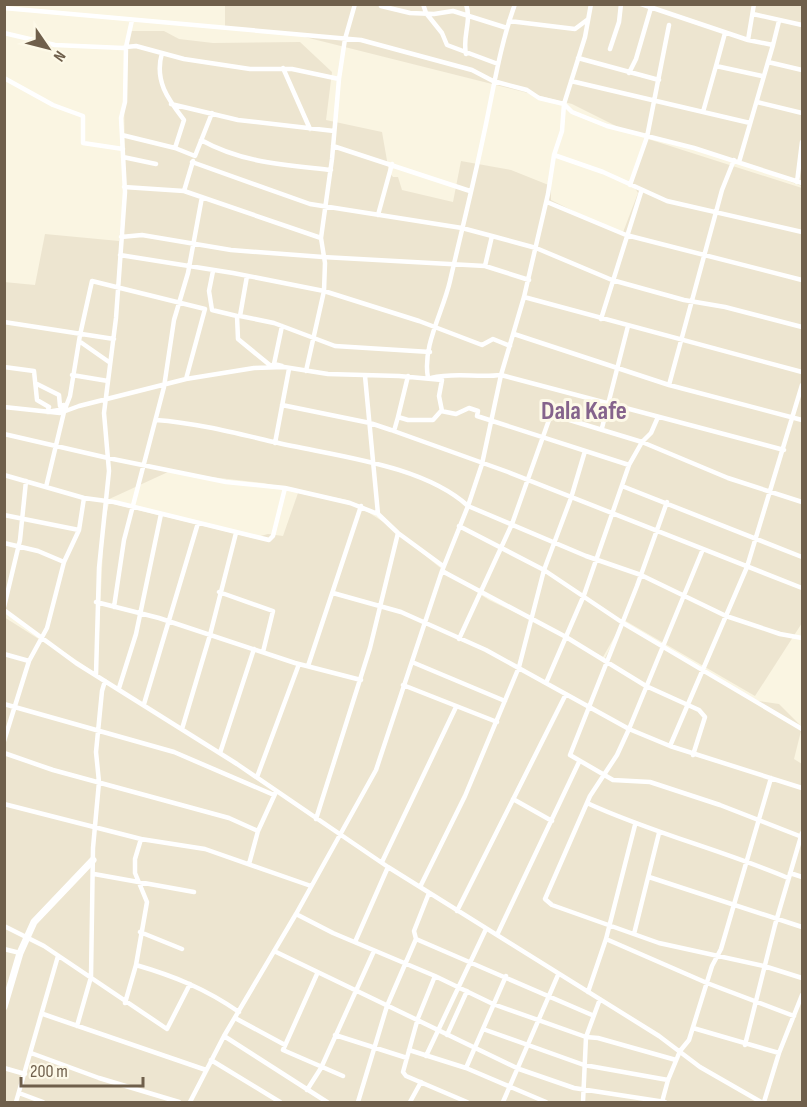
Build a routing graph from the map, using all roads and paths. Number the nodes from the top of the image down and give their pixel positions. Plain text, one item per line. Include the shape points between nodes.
1 (355, 4) edge
2 (423, 4) edge
3 (455, 4) edge
4 (466, 4) edge
5 (515, 4) edge
6 (591, 4) edge
7 (621, 4) edge
8 (641, 4) edge
9 (754, 4) edge
10 (381, 6) dead end
11 (651, 6) edge
12 (4, 8) edge
13 (453, 11) junction
14 (426, 13) junction
15 (753, 14) junction
16 (470, 15) junction
17 (590, 15) junction
18 (132, 20) junction
19 (509, 21) junction
20 (779, 21) junction
21 (669, 25) dead end
22 (802, 25) edge
23 (507, 28) junction
24 (4, 33) edge
25 (725, 33) junction
26 (345, 39) junction
27 (748, 40) junction
28 (772, 45) junction
29 (126, 47) junction
30 (610, 49) dead end
31 (162, 53) junction
32 (466, 54) junction
33 (578, 58) junction
34 (768, 62) junction
35 (498, 64) junction
36 (716, 66) junction
37 (283, 68) junction
38 (802, 70) edge
39 (629, 73) junction
40 (762, 76) junction
41 (4, 78) edge
42 (339, 79) junction
43 (659, 80) junction
44 (494, 81) junction
45 (571, 81) junction
46 (655, 102) junction
47 (757, 102) junction
48 (171, 104) junction
49 (564, 104) junction
50 (704, 112) junction
51 (212, 113) junction
52 (802, 113) edge
53 (750, 123) junction
54 (310, 129) junction
55 (334, 131) junction
56 (122, 135) junction
57 (648, 137) junction
58 (201, 140) junction
59 (802, 142) edge
60 (333, 146) junction
61 (175, 148) junction
62 (123, 149) junction
63 (195, 156) junction
64 (554, 156) junction
65 (123, 157) junction
66 (736, 161) junction
67 (192, 162) junction
68 (156, 164) dead end
69 (392, 164) junction
70 (331, 170) junction
71 (800, 183) edge
72 (630, 185) junction
73 (124, 187) junction
74 (184, 191) junction
75 (470, 191) junction
76 (641, 192) junction
77 (202, 197) junction
78 (547, 202) junction
79 (325, 207) junction
80 (716, 213) junction
81 (378, 215) junction
82 (462, 228) junction
83 (802, 231) edge
84 (626, 235) junction
85 (492, 236) junction
86 (121, 237) junction
87 (321, 238) junction
88 (192, 244) junction
89 (536, 248) junction
90 (120, 255) junction
91 (705, 255) junction
92 (323, 257) junction
93 (190, 265) junction
94 (453, 265) junction
95 (485, 266) junction
96 (213, 271) junction
97 (247, 276) junction
98 (529, 280) junction
99 (612, 280) junction
100 (802, 280) edge
101 (118, 287) junction
102 (324, 291) junction
103 (524, 297) junction
104 (181, 302) junction
105 (693, 302) junction
106 (212, 310) junction
107 (240, 316) junction
108 (601, 319) junction
109 (4, 322) edge
110 (282, 326) junction
111 (627, 326) junction
112 (802, 327) edge
113 (435, 328) junction
114 (514, 334) junction
115 (80, 335) junction
116 (313, 338) junction
117 (114, 339) junction
118 (681, 340) junction
119 (79, 341) junction
120 (510, 346) junction
121 (430, 352) junction
122 (109, 362) junction
123 (274, 364) junction
124 (4, 367) edge
125 (286, 368) junction
126 (619, 368) junction
127 (306, 371) junction
128 (802, 372) edge
129 (72, 375) junction
130 (501, 375) junction
131 (365, 376) junction
132 (408, 376) junction
133 (428, 378) junction
134 (186, 379) junction
135 (108, 381) junction
136 (37, 384) junction
137 (669, 385) junction
138 (802, 385) edge
139 (164, 387) junction
140 (106, 399) junction
141 (609, 402) junction
142 (67, 405) junction
143 (282, 405) junction
144 (4, 407) edge
145 (442, 411) junction
146 (47, 412) junction
147 (64, 412) junction
148 (398, 417) junction
149 (658, 417) junction
150 (794, 418) junction
151 (491, 419) junction
152 (156, 420) junction
153 (802, 420) edge
154 (370, 423) junction
155 (602, 428) junction
156 (394, 431) junction
157 (4, 434) edge
158 (543, 437) junction
159 (642, 442) junction
160 (275, 443) junction
161 (56, 448) junction
162 (784, 450) junction
163 (585, 452) junction
164 (108, 458) junction
165 (482, 464) junction
166 (375, 465) junction
167 (629, 465) junction
168 (145, 466) junction
169 (4, 475) edge
170 (26, 481) junction
171 (529, 481) junction
172 (622, 486) junction
173 (46, 487) junction
174 (285, 488) junction
175 (771, 493) junction
176 (84, 498) junction
177 (571, 498) junction
178 (105, 501) junction
179 (667, 502) junction
180 (802, 502) edge
181 (361, 506) junction
182 (468, 506) junction
183 (134, 507) junction
184 (161, 514) junction
185 (378, 514) junction
186 (4, 515) edge
187 (613, 515) junction
188 (22, 520) junction
189 (198, 523) junction
190 (512, 525) junction
191 (459, 526) junction
192 (79, 530) junction
193 (655, 530) junction
194 (236, 533) junction
195 (398, 533) junction
196 (756, 539) junction
197 (554, 541) junction
198 (4, 543) edge
199 (19, 546) junction
200 (502, 547) junction
201 (703, 549) junction
202 (802, 557) edge
203 (597, 559) junction
204 (64, 562) junction
205 (747, 567) junction
206 (443, 569) junction
207 (544, 570) junction
208 (641, 575) junction
209 (802, 588) edge
210 (219, 592) junction
211 (480, 592) junction
212 (333, 593) junction
213 (584, 595) junction
214 (684, 597) junction
215 (96, 602) junction
216 (114, 607) junction
217 (381, 607) junction
218 (4, 608) edge
219 (140, 613) junction
220 (726, 616) junction
221 (532, 618) junction
222 (167, 620) junction
223 (427, 623) junction
224 (623, 623) junction
225 (210, 635) junction
226 (566, 637) junction
227 (40, 638) junction
228 (802, 638) edge
229 (459, 639) junction
230 (663, 647) junction
231 (254, 649) junction
232 (263, 652) junction
233 (4, 654) edge
234 (29, 661) junction
235 (412, 662) junction
236 (299, 664) junction
237 (606, 664) junction
238 (308, 666) junction
239 (519, 667) junction
240 (701, 670) junction
241 (96, 675) junction
242 (361, 680) junction
243 (105, 681) junction
244 (546, 683) junction
245 (403, 685) junction
246 (646, 686) junction
247 (119, 688) junction
248 (566, 694) junction
249 (505, 701) junction
250 (4, 704) edge
251 (144, 704) junction
252 (686, 704) junction
253 (588, 706) junction
254 (15, 707) junction
255 (456, 707) junction
256 (497, 722) junction
257 (182, 729) junction
258 (629, 729) junction
259 (802, 729) edge
260 (98, 731) junction
261 (4, 741) edge
262 (670, 746) junction
263 (4, 753) edge
264 (220, 753) junction
265 (693, 755) junction
266 (579, 762) junction
267 (602, 775) junction
268 (257, 777) junction
269 (771, 778) junction
270 (99, 783) junction
271 (802, 788) edge
272 (276, 793) junction
273 (513, 799) junction
274 (587, 803) junction
275 (4, 804) edge
276 (316, 819) junction
277 (759, 820) junction
278 (552, 821) junction
279 (635, 825) junction
280 (95, 828) junction
281 (258, 831) junction
282 (659, 833) junction
283 (339, 834) junction
284 (802, 835) edge
285 (141, 839) junction
286 (93, 860) junction
287 (745, 861) junction
288 (382, 862) junction
289 (249, 864) junction
290 (388, 867) junction
291 (94, 874) junction
292 (789, 876) junction
293 (649, 877) junction
294 (802, 877) edge
295 (140, 883) junction
296 (310, 886) junction
297 (420, 887) junction
298 (194, 892) dead end
299 (429, 893) junction
300 (732, 905) junction
301 (457, 911) junction
302 (296, 914) junction
303 (777, 918) junction
304 (4, 926) edge
305 (608, 926) junction
306 (802, 927) edge
307 (486, 929) junction
308 (140, 932) junction
309 (634, 934) junction
310 (497, 935) junction
311 (26, 938) junction
312 (416, 939) junction
313 (606, 939) junction
314 (355, 942) junction
315 (4, 948) edge
316 (182, 949) dead end
317 (274, 951) junction
318 (374, 951) junction
319 (20, 953) junction
320 (58, 956) junction
321 (718, 956) junction
322 (472, 963) junction
323 (406, 964) junction
324 (136, 965) junction
325 (764, 966) junction
326 (317, 974) junction
327 (558, 975) junction
328 (435, 976) junction
329 (506, 976) junction
330 (91, 977) junction
331 (802, 978) edge
332 (706, 983) junction
333 (190, 984) junction
334 (458, 987) junction
335 (355, 992) junction
336 (467, 992) junction
337 (588, 992) junction
338 (7, 994) edge
339 (802, 995) edge
340 (549, 997) junction
341 (600, 999) junction
342 (125, 1003) junction
343 (755, 1003) junction
344 (493, 1004) junction
345 (387, 1006) junction
346 (4, 1008) edge
347 (238, 1012) junction
348 (43, 1014) junction
349 (592, 1015) junction
350 (795, 1016) junction
351 (235, 1018) junction
352 (417, 1022) junction
353 (540, 1022) junction
354 (77, 1026) junction
355 (693, 1028) junction
356 (483, 1029) junction
357 (437, 1030) junction
358 (335, 1035) junction
359 (447, 1035) junction
360 (224, 1036) junction
361 (586, 1037) junction
362 (745, 1045) junction
363 (285, 1046) junction
364 (475, 1047) junction
365 (529, 1047) junction
366 (375, 1049) junction
367 (409, 1050) junction
368 (680, 1051) junction
369 (31, 1053) junction
370 (779, 1053) junction
371 (426, 1056) junction
372 (407, 1058) junction
373 (211, 1060) junction
374 (676, 1060) junction
375 (584, 1065) junction
376 (4, 1068) edge
377 (321, 1068) junction
378 (466, 1068) junction
379 (519, 1069) junction
380 (206, 1070) junction
381 (25, 1074) junction
382 (343, 1076) dead end
383 (668, 1080) junction
384 (421, 1082) junction
385 (585, 1088) junction
386 (509, 1089) junction
387 (306, 1090) junction
388 (19, 1093) junction
389 (752, 1100) edge
390 (460, 1101) edge
391 (16, 1102) edge
392 (43, 1102) edge
393 (179, 1102) edge
394 (190, 1102) edge
395 (280, 1102) edge
396 (327, 1102) edge
397 (358, 1102) edge
398 (410, 1102) edge
399 (467, 1102) edge
400 (503, 1102) edge
401 (546, 1102) edge
402 (583, 1102) edge
403 (663, 1102) edge
404 (762, 1102) edge

1 - 26 street
2 - 14 street
3 - 13 street
4 - 16 street
5 - 19 street
6 - 17 street
7 - 30 street
8 - 11 street
9 - 15 street
10 - 14 street
11 - 25 street
11 - 39 street
12 - 18 street
13 - 14 street
13 - 16 street
14 - 32 street via 447,45
15 - 20 street
15 - 27 street
16 - 23 street
16 - 32 street
17 - 19 street via 585,24 575,29
17 - 33 street
18 - 26 street
18 - 29 street
19 - 23 street
20 - 22 street
20 - 28 street
21 - 43 street
23 - 35 street
24 - 29 street via 55,45
25 - 27 street
25 - 36 street
26 - 42 street
26 - 44 street via 390,46 472,70
27 - 28 street
28 - 34 street
29 - 31 street
29 - 56 street
31 - 37 street via 255,70
31 - 48 street via 158,67 165,96
32 - 35 street
33 - 39 street
33 - 45 street
34 - 38 street
34 - 40 street
35 - 44 street
36 - 40 street
36 - 50 street
37 - 42 street
37 - 54 street
39 - 43 street
40 - 47 street
41 - 62 street via 53,105 83,116 83,143
42 - 55 street
43 - 46 street
44 - 49 street
44 - 75 street
45 - 46 street
45 - 49 street
46 - 50 street
46 - 57 street
47 - 52 street
47 - 53 street
48 - 51 street
48 - 61 street via 184,120
49 - 57 street via 597,123
49 - 64 street via 562,131
50 - 53 street
51 - 54 street
51 - 58 street
53 - 66 street
54 - 55 street
55 - 60 street
56 - 61 street
56 - 62 street
57 - 66 street
57 - 72 street
58 - 63 street
58 - 70 street via 269,164
59 - 71 street
60 - 69 street
60 - 70 street
61 - 63 street
62 - 65 street
63 - 67 street
64 - 72 street
64 - 78 street
65 - 68 street
65 - 73 street
66 - 71 street
66 - 80 street
67 - 74 street
67 - 79 street
69 - 75 street
69 - 81 street
70 - 79 street
72 - 76 street
73 - 74 street
73 - 86 street
74 - 77 street
75 - 82 street
76 - 80 street
76 - 84 street
77 - 87 street
77 - 88 street
78 - 84 street
78 - 89 street
79 - 81 street
79 - 87 street
80 - 83 street
80 - 91 street
81 - 82 street
82 - 85 street
82 - 94 street
84 - 91 street
84 - 99 street
85 - 89 street
85 - 95 street
86 - 88 street via 142,235
86 - 90 street
87 - 92 street
88 - 92 street
88 - 93 street
89 - 98 street
89 - 99 street
90 - 93 street
90 - 101 street
91 - 100 street
91 - 105 street
92 - 94 street
92 - 102 street
93 - 96 street
93 - 104 street
94 - 95 street
94 - 113 street via 443,311
95 - 98 street
96 - 97 street
96 - 106 street via 208,291
97 - 102 street
97 - 107 street
98 - 103 street
99 - 105 street
99 - 108 street
101 - 104 street
101 - 115 street via 92,281
101 - 117 street
102 - 113 street
102 - 116 street
103 - 108 street
103 - 114 street
104 - 134 street via 205,309
104 - 139 street via 174,320
105 - 112 street
105 - 118 street
106 - 107 street
106 - 123 street via 237,316 238,339 271,366
107 - 110 street
108 - 111 street
109 - 115 street
110 - 116 street
110 - 123 street
111 - 118 street
111 - 126 street
113 - 120 street via 482,345 494,339
113 - 121 street
114 - 120 street
114 - 126 street
115 - 117 street
115 - 119 street
116 - 121 street via 335,346
116 - 127 street
117 - 122 street
118 - 128 street
118 - 137 street
119 - 122 street
119 - 129 street
120 - 130 street
121 - 133 street
122 - 135 street
123 - 125 street
124 - 136 street via 34,371
125 - 127 street
125 - 134 street
125 - 143 street
126 - 137 street
126 - 141 street
127 - 131 street
129 - 135 street
129 - 142 street
130 - 133 street via 454,373
130 - 141 street
130 - 151 street
131 - 132 street
131 - 154 street
132 - 133 street
132 - 148 street
133 - 145 street via 442,380
134 - 139 street
135 - 140 street
136 - 142 street via 59,395 60,406
136 - 146 street via 37,400 49,407
137 - 150 street
138 - 150 street
139 - 140 street
139 - 152 street
140 - 147 street
140 - 164 street
141 - 149 street
141 - 155 street
142 - 146 street
143 - 154 street
143 - 160 street
144 - 146 street
145 - 148 street via 433,420
145 - 151 street via 456,414 469,408 478,411 477,416
146 - 147 street
147 - 161 street
148 - 156 street
149 - 159 street
149 - 162 street
150 - 153 street
150 - 162 street
151 - 158 street
151 - 165 street
152 - 160 street via 235,432
152 - 168 street
154 - 156 street
154 - 166 street
155 - 158 street via 553,415
155 - 159 street
156 - 165 street
157 - 161 street
158 - 163 street
158 - 171 street
159 - 167 street
159 - 175 street
160 - 166 street
161 - 164 street
161 - 173 street
162 - 175 street
163 - 167 street
163 - 177 street
164 - 168 street
164 - 178 street via 109,487
165 - 171 street
165 - 182 street
166 - 182 street via 435,485
166 - 185 street
167 - 172 street
168 - 174 street via 226,482
168 - 183 street
169 - 170 street
170 - 173 street
170 - 188 street
171 - 177 street
171 - 190 street
172 - 179 street
172 - 187 street
173 - 176 street
174 - 181 street
174 - 194 street via 271,539
175 - 180 street
175 - 196 street
176 - 178 street
176 - 192 street
177 - 187 street
177 - 197 street
178 - 183 street
178 - 215 street
179 - 193 street
179 - 196 street
181 - 185 street
181 - 212 street
182 - 190 street
182 - 191 street
183 - 184 street
183 - 216 street via 124,540
184 - 189 street
184 - 219 street
185 - 195 street
186 - 188 street
187 - 193 street
187 - 203 street
188 - 192 street
188 - 199 street
189 - 194 street
189 - 222 street
190 - 197 street
190 - 200 street
191 - 200 street
191 - 206 street
192 - 204 street
193 - 201 street
193 - 208 street
194 - 210 street
195 - 206 street
195 - 217 street
196 - 202 street
196 - 205 street
197 - 203 street
197 - 207 street
198 - 199 street
199 - 204 street
199 - 218 street
200 - 207 street
200 - 211 street
201 - 205 street
201 - 214 street
203 - 208 street
203 - 213 street
204 - 227 street via 47,628
205 - 209 street
205 - 220 street
206 - 211 street
206 - 223 street
207 - 213 street
207 - 221 street
208 - 214 street
208 - 224 street
210 - 225 street
210 - 232 street via 273,611
211 - 221 street
211 - 229 street
212 - 217 street
212 - 238 street
213 - 224 street
213 - 226 street
214 - 220 street
214 - 230 street
215 - 216 street
215 - 241 street
216 - 219 street
217 - 223 street
217 - 242 street
218 - 227 street
219 - 222 street
219 - 247 street
220 - 228 street
220 - 240 street
221 - 226 street
221 - 239 street
222 - 225 street
222 - 251 street
223 - 229 street
223 - 235 street
224 - 230 street
224 - 237 street
225 - 231 street
225 - 257 street
226 - 237 street
226 - 244 street
227 - 234 street
227 - 241 street
229 - 239 street
230 - 240 street
230 - 246 street
231 - 232 street
231 - 264 street
232 - 236 street
233 - 234 street
234 - 254 street
235 - 245 street
235 - 249 street
236 - 238 street
236 - 268 street
237 - 246 street
237 - 253 street
238 - 242 street
239 - 244 street
239 - 249 street
240 - 252 street
240 - 259 street
241 - 243 street
242 - 276 street
243 - 247 street
243 - 260 street
244 - 248 street
245 - 255 street
245 - 283 street via 376,770
246 - 252 street
246 - 258 street
247 - 251 street
248 - 253 street
248 - 273 street
249 - 256 street
250 - 254 street
251 - 257 street
252 - 262 street
252 - 265 street via 705,717
253 - 258 street
253 - 266 street via 570,754
254 - 260 street
254 - 261 street
255 - 256 street
255 - 288 street
256 - 297 street
257 - 264 street
258 - 262 street
258 - 267 street
260 - 270 street
260 - 272 street via 174,752
262 - 265 street
263 - 270 street
264 - 268 street
265 - 269 street
266 - 267 street
266 - 278 street
267 - 274 street
267 - 277 street via 621,782 650,782
268 - 272 street
269 - 271 street
269 - 277 street
270 - 280 street
270 - 281 street via 229,818
272 - 276 street
272 - 281 street
273 - 278 street
273 - 301 street
274 - 279 street
274 - 305 street via 545,899
275 - 280 street
276 - 283 street
277 - 284 street
277 - 287 street
278 - 310 street
279 - 282 street
279 - 305 street
280 - 285 street
280 - 286 street
281 - 289 street
282 - 287 street
282 - 293 street
283 - 288 street
283 - 296 street
284 - 292 street
285 - 289 street via 205,849
285 - 295 street via 135,859
286 - 291 street
286 - 311 street via 34,922
287 - 292 street
287 - 300 street
288 - 290 street
289 - 296 street
290 - 297 street
290 - 314 street
291 - 295 street
291 - 330 street
292 - 294 street
292 - 303 street
293 - 300 street
293 - 309 street
295 - 298 street
295 - 308 street via 147,902
296 - 302 street
297 - 299 street
299 - 301 street
299 - 312 street via 414,931
300 - 303 street
300 - 321 street
301 - 307 street
302 - 314 street
302 - 317 street
303 - 306 street
303 - 325 street
304 - 311 street
305 - 309 street
305 - 313 street
307 - 310 street
307 - 322 street
308 - 316 street
308 - 324 street
309 - 321 street
310 - 327 street
311 - 319 street
311 - 320 street
312 - 322 street
312 - 323 street
313 - 332 street
313 - 337 street
314 - 318 street
315 - 319 street
317 - 326 street
317 - 347 street
318 - 323 street
318 - 335 street
319 - 338 street
320 - 330 street
320 - 348 street
321 - 325 street
321 - 332 street
322 - 329 street
322 - 334 street
323 - 328 street
323 - 345 street
324 - 333 street
324 - 342 street
325 - 331 street
325 - 343 street
326 - 335 street
326 - 363 street
327 - 337 street
327 - 340 street
328 - 334 street
328 - 352 street
329 - 340 street
329 - 344 street
330 - 342 street
330 - 354 street
332 - 343 street
332 - 355 street
333 - 342 street via 167,1029
333 - 347 street via 212,993
334 - 336 street
334 - 357 street
335 - 345 street
335 - 358 street
336 - 344 street
336 - 359 street
337 - 341 street
338 - 346 street
339 - 350 street
340 - 349 street
340 - 353 street
341 - 349 street
341 - 368 street
343 - 350 street
343 - 362 street
344 - 353 street
344 - 356 street
345 - 352 street
345 - 366 street
347 - 351 street
348 - 354 street
348 - 369 street
349 - 361 street
350 - 370 street
351 - 360 street
351 - 363 street
352 - 357 street
352 - 367 street
353 - 361 street
353 - 365 street
354 - 380 street
355 - 362 street
355 - 368 street
356 - 364 street
356 - 365 street
357 - 359 street
357 - 371 street
358 - 366 street
358 - 377 street
359 - 364 street
360 - 373 street
360 - 387 street
361 - 374 street
361 - 375 street
362 - 370 street
363 - 377 street via 283,1050 287,1053
364 - 378 street
364 - 379 street
365 - 375 street
365 - 379 street
366 - 372 street
366 - 397 street
367 - 371 street
367 - 372 street
368 - 374 street
368 - 389 street
369 - 381 street
369 - 393 street
370 - 404 street
371 - 378 street
372 - 384 street via 404,1074
373 - 380 street
373 - 395 street
374 - 383 street
375 - 383 street
375 - 385 street
376 - 381 street
377 - 382 street
377 - 387 street
378 - 386 street
379 - 385 street via 574,1088
379 - 386 street
380 - 394 street
381 - 388 street
383 - 403 street
384 - 390 street
384 - 398 street
385 - 402 street
385 - 403 street
386 - 400 street
386 - 401 street
387 - 396 street
388 - 391 street
388 - 392 street
389 - 404 street
390 - 399 street

